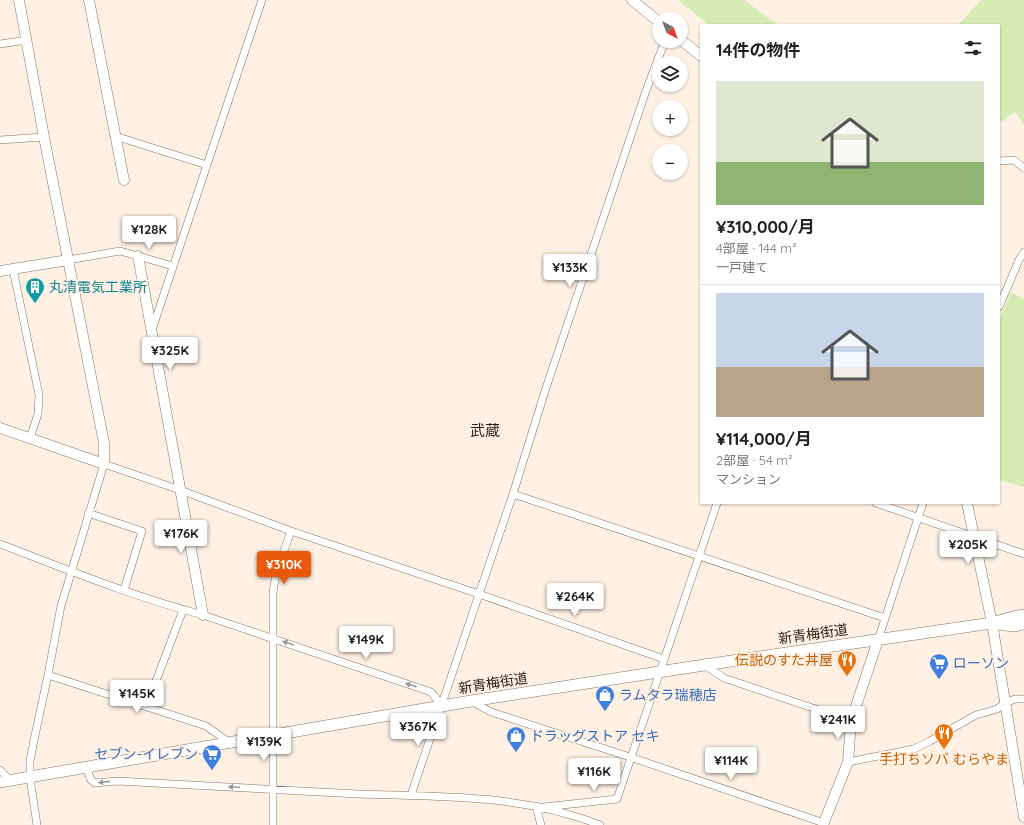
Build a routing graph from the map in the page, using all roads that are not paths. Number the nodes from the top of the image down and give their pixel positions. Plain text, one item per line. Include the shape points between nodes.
1 (19, 0) edge
2 (90, 0) edge
3 (262, 0) edge
4 (632, 0) edge
5 (652, 16) edge
6 (27, 40) junction
7 (0, 44) edge
8 (688, 46) edge
9 (662, 48) edge
10 (700, 55) edge
11 (115, 136) junction
12 (44, 137) junction
13 (0, 140) edge
14 (1000, 160) edge
15 (207, 165) junction
16 (1024, 168) edge
17 (124, 180) dead end
18 (1024, 252) edge
19 (138, 256) junction
20 (68, 260) junction
21 (173, 266) junction
22 (12, 269) junction
23 (0, 271) edge
24 (1000, 305) edge
25 (151, 332) junction
26 (0, 428) edge
27 (30, 438) junction
28 (104, 464) junction
29 (180, 490) junction
30 (513, 494) junction
31 (718, 504) edge
32 (879, 504) edge
33 (923, 504) edge
34 (967, 504) edge
35 (88, 513) junction
36 (918, 517) junction
37 (291, 531) junction
38 (974, 536) junction
39 (0, 544) edge
40 (1024, 554) edge
41 (700, 556) junction
42 (71, 571) junction
43 (124, 590) junction
44 (479, 594) junction
45 (183, 610) junction
46 (203, 615) junction
47 (1024, 615) edge
48 (885, 618) junction
49 (992, 624) junction
50 (1024, 624) edge
51 (272, 638) junction
52 (878, 640) junction
53 (664, 659) junction
54 (704, 665) junction
55 (659, 672) junction
56 (48, 675) junction
57 (1024, 699) edge
58 (470, 701) junction
59 (1005, 703) junction
60 (442, 706) junction
61 (146, 707) junction
62 (851, 721) junction
63 (273, 735) junction
64 (230, 743) junction
65 (630, 757) junction
66 (848, 762) junction
67 (86, 767) junction
68 (0, 770) edge
69 (30, 778) junction
70 (5, 781) edge
71 (273, 789) junction
72 (411, 795) junction
73 (539, 807) junction
74 (1024, 817) edge
75 (824, 824) edge
76 (37, 825) edge
77 (273, 825) edge
78 (541, 825) edge
79 (600, 825) edge

1 - 6 street
2 - 11 street
3 - 15 street
4 - 5 street
6 - 7 street
6 - 12 street
8 - 10 street
9 - 30 street via 544,391
11 - 15 street
11 - 17 street
12 - 13 street
12 - 20 street
14 - 16 street via 1014,160
15 - 21 street
18 - 24 street
19 - 20 street via 120,251
19 - 21 street
19 - 25 street
20 - 22 street
20 - 28 street via 104,443
21 - 25 street
22 - 23 street
22 - 27 street via 39,395 38,414
25 - 29 street
26 - 27 street
27 - 28 street
28 - 29 street
28 - 35 street
29 - 37 street
29 - 46 street
30 - 41 street
30 - 44 street
31 - 41 street
32 - 36 street
33 - 36 street
34 - 38 street
35 - 42 street
35 - 43 street via 142,531
36 - 38 street
36 - 48 street
37 - 44 street
37 - 51 street via 276,573
38 - 40 street
38 - 49 street
39 - 42 street
41 - 48 street
41 - 53 street
42 - 43 street
42 - 56 street via 61,606
43 - 45 street
44 - 53 street
44 - 60 street
45 - 46 street
45 - 61 street
46 - 51 street
47 - 49 main road, 新青梅街道
48 - 52 street
49 - 50 main road, 新青梅街道
49 - 52 main road, 新青梅街道
49 - 59 street
60 -> 51 street via 432,692
51 - 63 street
52 - 54 main road, 新青梅街道
52 - 62 street
53 - 55 street
54 - 55 main road, 新青梅街道
54 - 62 street via 724,678
55 - 58 main road, 新青梅街道
55 - 65 street
56 - 61 street
56 - 69 street via 30,761
57 - 59 street
58 - 60 main road, 新青梅街道
58 - 65 street via 491,712
59 - 66 street via 997,709 970,718 914,749
59 - 74 street
60 - 63 main road, 新青梅街道
60 - 72 street
61 - 64 street via 206,726
62 - 66 street
63 - 64 main road, 新青梅街道
63 - 71 street
64 - 67 main road, 新青梅街道
65 - 73 street via 617,799
65 - 75 street
66 - 75 street
67 - 69 main road, 新青梅街道
71 -> 67 street via 117,781 95,783 91,780
68 - 70 street
69 - 70 main road, 新青梅街道
69 - 76 street
71 - 72 street
71 - 77 street
72 - 73 street via 477,798
73 - 78 street
73 - 79 street

